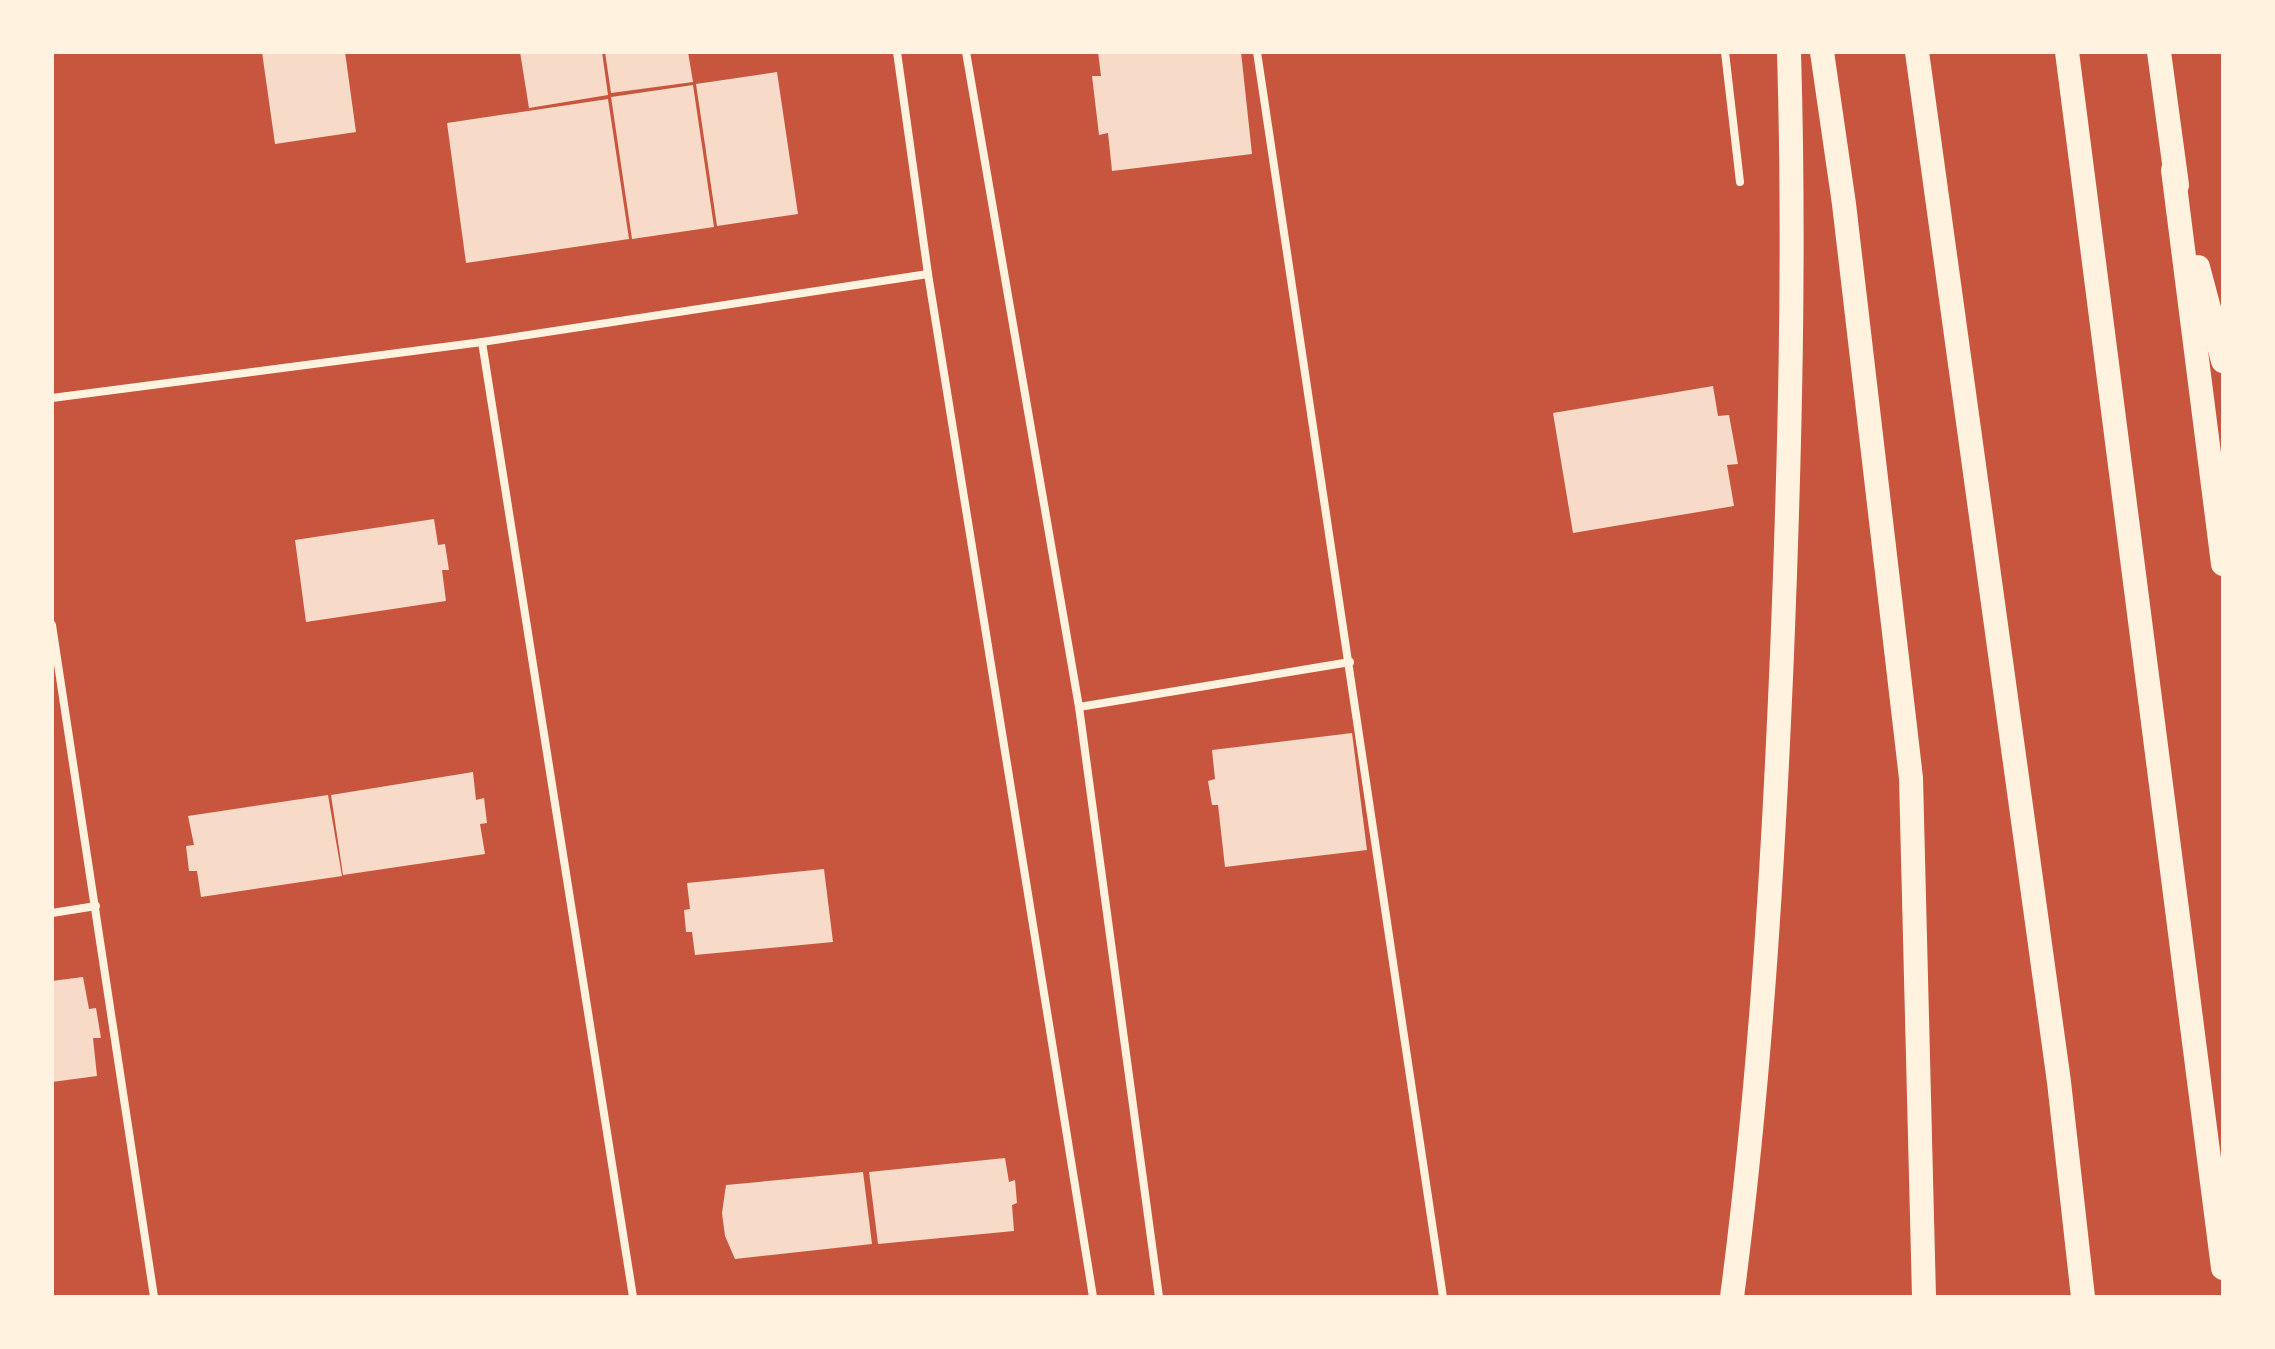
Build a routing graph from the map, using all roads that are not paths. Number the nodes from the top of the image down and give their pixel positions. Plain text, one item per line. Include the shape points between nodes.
1 (897, 52) edge
2 (966, 52) edge
3 (1257, 52) edge
4 (1725, 52) edge
5 (1789, 52) edge
6 (1822, 52) edge
7 (1917, 52) edge
8 (2067, 52) edge
9 (2159, 52) edge
10 (2173, 170) junction
11 (1740, 182) dead end
12 (928, 274) junction
13 (482, 342) junction
14 (2223, 361) edge
15 (52, 398) edge
16 (2223, 564) edge
17 (52, 625) edge
18 (1350, 662) junction
19 (1079, 707) junction
20 (96, 906) junction
21 (52, 913) edge
22 (2223, 1268) edge
23 (154, 1297) edge
24 (633, 1297) edge
25 (1093, 1297) edge
26 (1159, 1297) edge
27 (1443, 1297) edge
28 (1732, 1297) edge
29 (1924, 1297) edge
30 (2083, 1297) edge

1 - 12 street
2 - 19 street
3 - 18 street
4 - 11 street
5 - 28 highway via 1791,418 1776,797 1747,1183
6 - 29 highway via 1911,778
7 - 30 highway via 2059,1082
8 - 22 highway
9 - 10 highway
10 - 14 highway
10 - 16 highway
12 - 13 street
12 - 25 street
13 - 15 street
13 - 24 street
17 - 20 street
18 - 19 street
18 - 27 street
19 - 26 street
20 - 21 street
20 - 23 street

